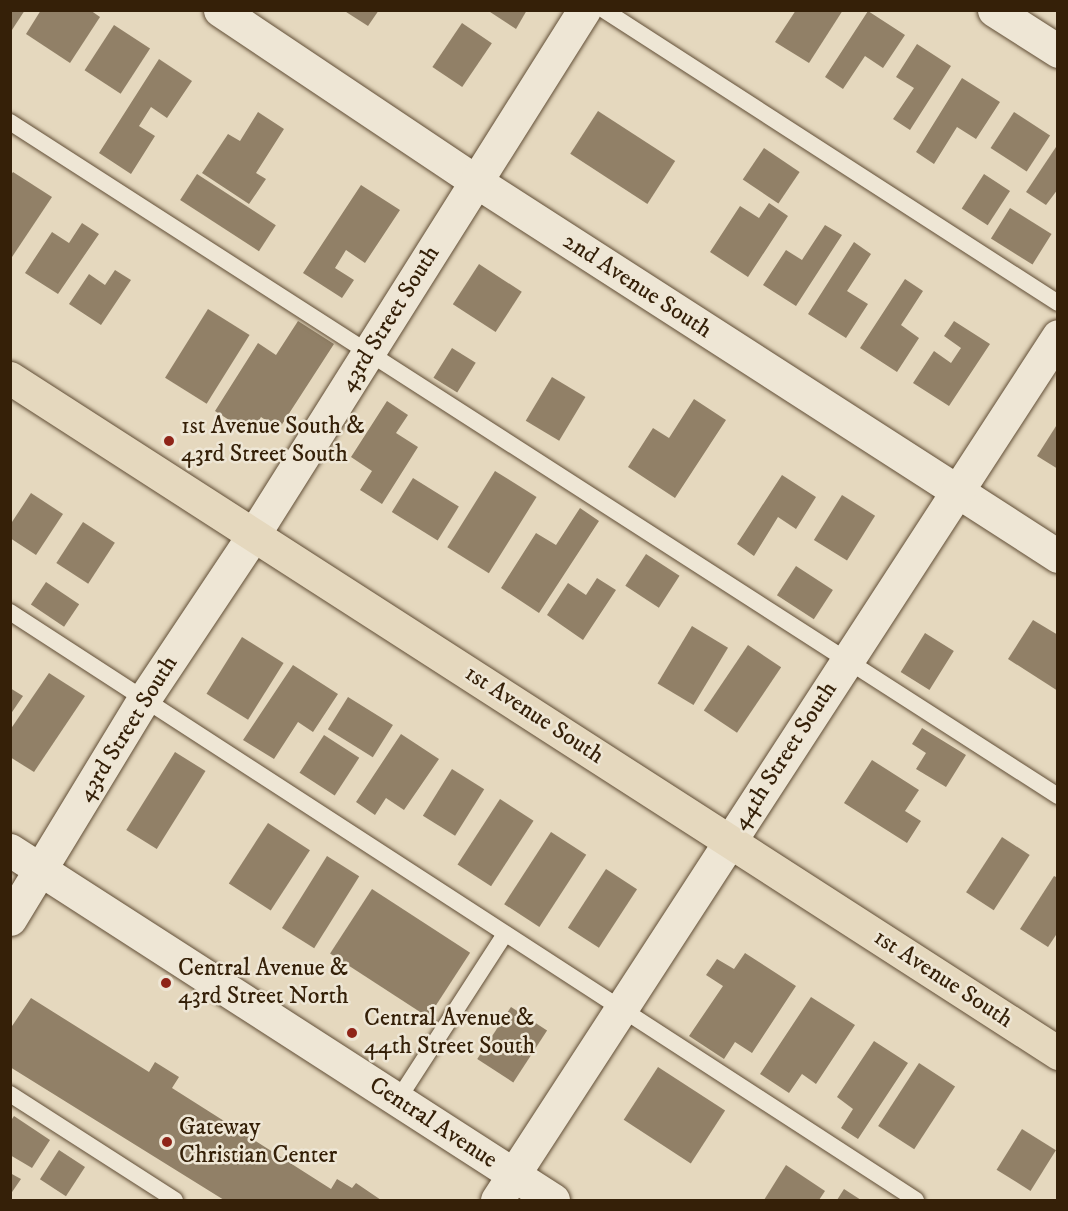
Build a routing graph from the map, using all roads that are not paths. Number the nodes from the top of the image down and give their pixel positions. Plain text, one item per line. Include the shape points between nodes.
1 (220, 10) edge
2 (584, 10) edge
3 (604, 10) edge
4 (994, 10) edge
5 (1058, 51) edge
6 (10, 122) edge
7 (477, 182) junction
8 (1058, 303) edge
9 (1058, 336) edge
10 (368, 353) junction
11 (10, 378) edge
12 (957, 494) junction
13 (254, 534) junction
14 (1058, 556) edge
15 (10, 612) edge
16 (848, 661) junction
17 (144, 699) junction
18 (1058, 796) edge
19 (729, 841) junction
20 (10, 850) edge
21 (42, 871) junction
22 (10, 919) edge
23 (505, 934) junction
24 (620, 1008) junction
25 (1058, 1053) edge
26 (10, 1094) edge
27 (397, 1101) junction
28 (505, 1188) edge
29 (175, 1200) edge
30 (553, 1200) edge
31 (916, 1200) edge

1 - 7 street, 2nd Avenue South
2 - 7 street, 43rd Street South
3 - 8 lane
4 - 5 street
6 - 10 lane
7 - 10 street, 43rd Street South
7 - 12 street, 2nd Avenue South
9 - 12 street, 44th Street South
10 - 13 street, 43rd Street South
10 - 16 lane
11 - 13 main road, 1st Avenue South
12 - 14 street, 2nd Avenue South
12 - 16 street, 44th Street South
13 - 17 street, 43rd Street South
13 - 19 main road, 1st Avenue South
15 - 17 lane
16 - 18 lane
16 - 19 street, 44th Street South
17 - 21 street, 43rd Street South
17 - 23 lane
19 - 24 street, 44th Street South
19 - 25 main road, 1st Avenue South
20 - 21 street, Central Avenue
21 - 22 street, 43rd Street South
21 - 27 street, Central Avenue
23 - 24 lane
23 - 27 lane
24 - 28 street, 44th Street South
24 - 31 lane
26 - 29 lane
27 - 28 street, Central Avenue
28 - 30 street, Central Avenue

